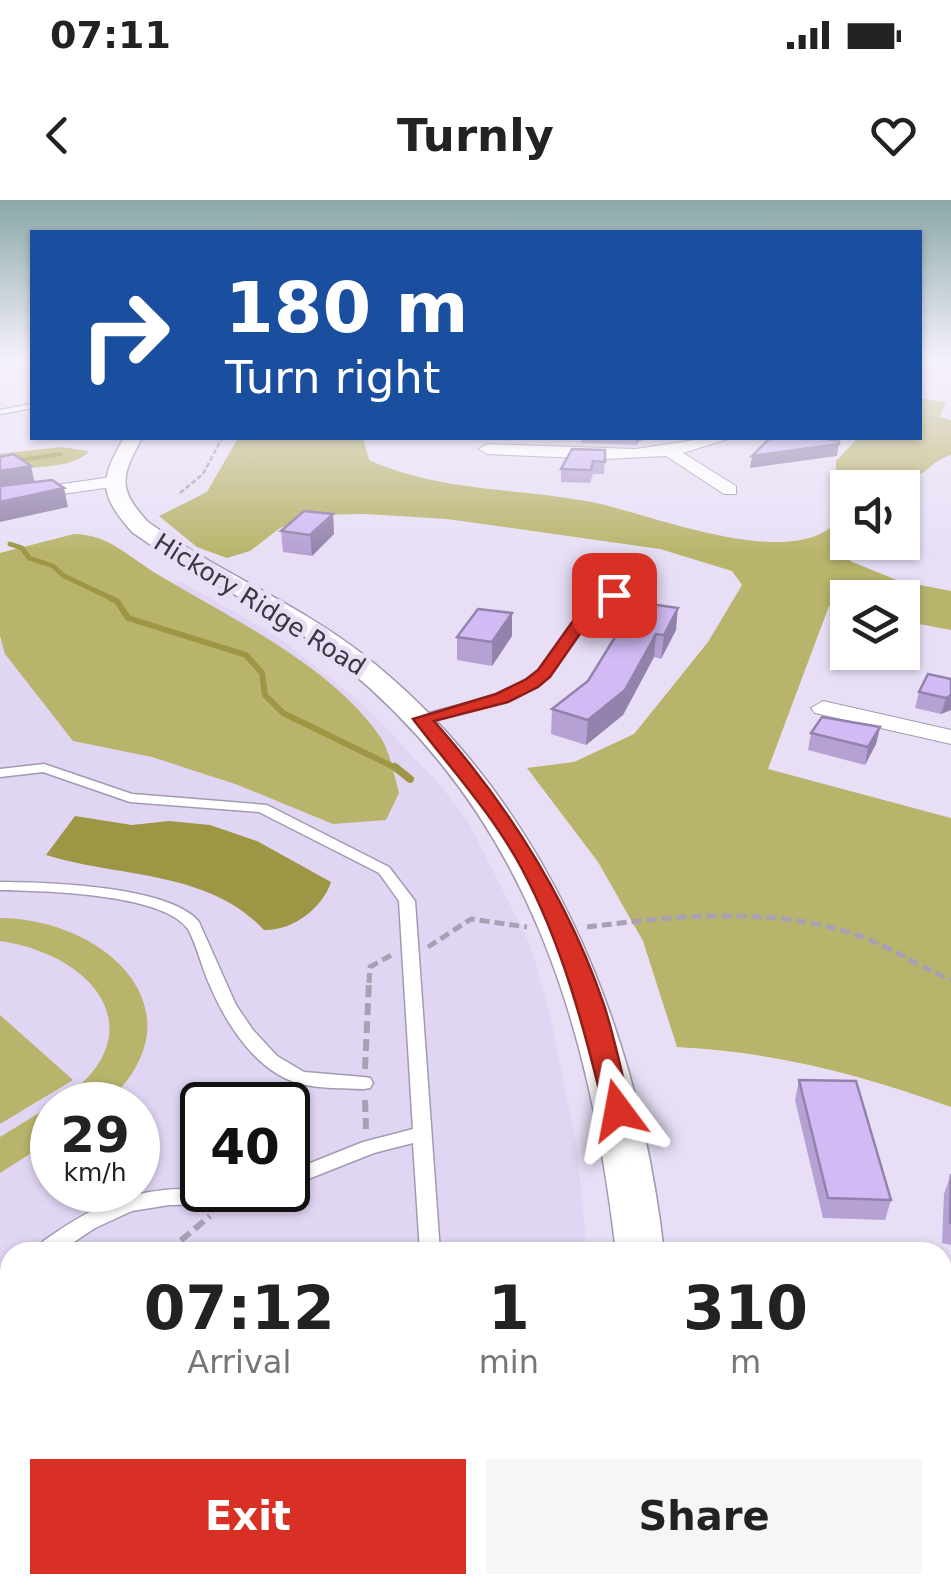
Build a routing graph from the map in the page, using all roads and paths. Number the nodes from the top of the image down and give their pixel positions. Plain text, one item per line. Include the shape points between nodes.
1 (132, 440) edge
2 (221, 440) edge
3 (714, 440) edge
4 (486, 449) dead end
5 (668, 450) junction
6 (112, 482) junction
7 (730, 490) dead end
8 (180, 493) dead end
9 (0, 498) edge
10 (614, 595) dead end
11 (823, 708) dead end
12 (422, 719) junction
13 (951, 737) edge
14 (0, 773) edge
15 (0, 886) edge
16 (600, 925) dead end
17 (516, 927) dead end
18 (412, 951) junction
19 (951, 980) edge
20 (364, 1082) junction
21 (423, 1134) junction
22 (358, 1137) dead end
23 (310, 1171) edge
24 (180, 1197) edge
25 (214, 1212) edge
26 (58, 1242) edge
27 (181, 1242) edge
28 (429, 1242) edge
29 (639, 1242) edge

1 - 6 street
2 - 8 path via 203,474
3 - 5 street
4 - 5 street
5 - 7 street
6 - 9 street
6 - 12 street, Hickory Ridge Road via 115,498 140,528 335,646
10 - 12 lane via 574,629 532,684
11 - 13 street
12 - 29 street, Hickory Ridge Road via 499,814 561,928 610,1077
14 - 18 lane via 44,768 130,798 262,808 384,870 407,901
15 - 20 lane via 74,887 162,904 187,917 222,998 258,1047 295,1076
16 - 19 path via 684,916 788,918 854,934
17 - 18 path via 471,919 444,940
18 - 20 path via 370,966
18 - 21 lane
20 - 22 path via 366,1127
21 - 23 lane via 370,1146
21 - 28 lane
24 - 26 lane via 106,1209
25 - 27 path

